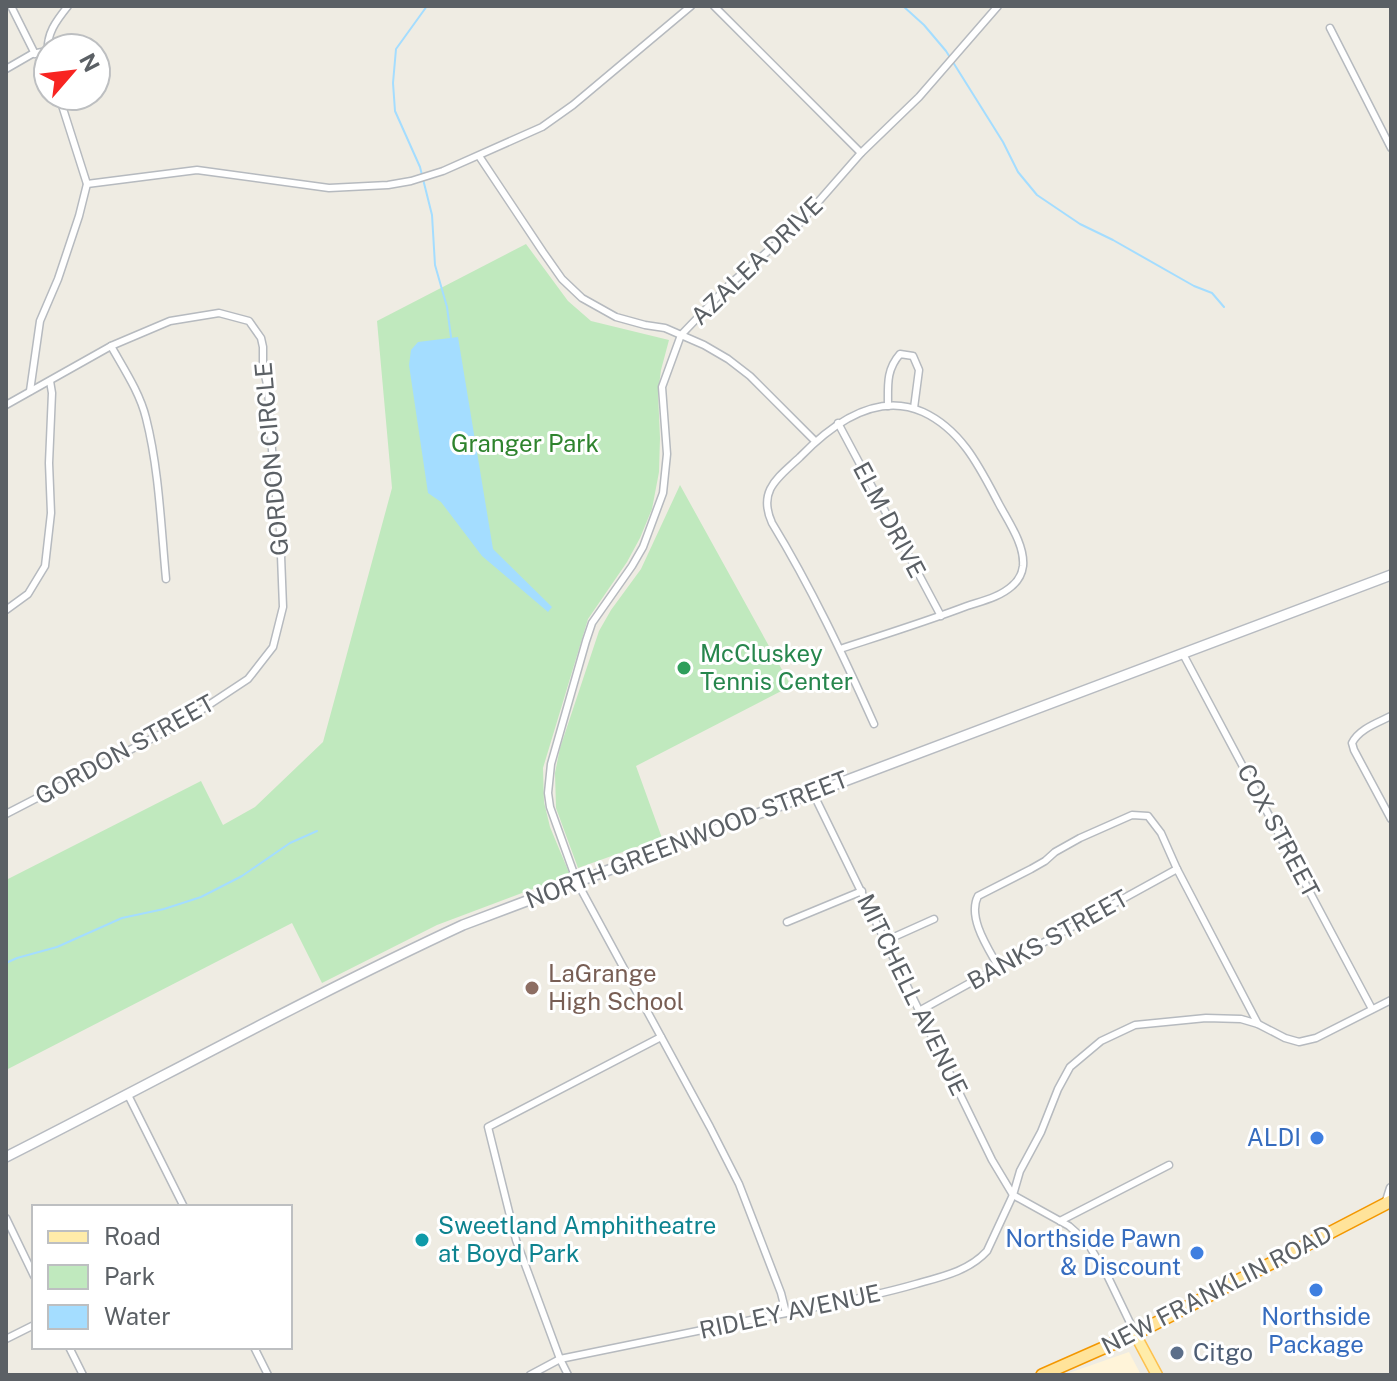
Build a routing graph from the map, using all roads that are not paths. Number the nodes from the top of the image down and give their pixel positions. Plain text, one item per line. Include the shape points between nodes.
1 (11, 6) edge
2 (68, 6) edge
3 (691, 6) edge
4 (714, 6) edge
5 (998, 6) edge
6 (1330, 28) dead end
7 (51, 32) edge
8 (32, 48) edge
9 (32, 56) edge
10 (6, 69) edge
11 (64, 112) edge
12 (1391, 148) edge
13 (861, 153) junction
14 (479, 156) junction
15 (87, 184) junction
16 (681, 335) junction
17 (111, 346) junction
18 (50, 381) junction
19 (30, 391) junction
20 (6, 405) edge
21 (888, 406) junction
22 (914, 408) junction
23 (838, 423) junction
24 (815, 441) junction
25 (1391, 575) edge
26 (166, 579) dead end
27 (6, 610) edge
28 (941, 616) junction
29 (273, 647) joint
30 (840, 649) junction
31 (1183, 654) junction
32 (1391, 716) edge
33 (874, 724) dead end
34 (813, 793) junction
35 (6, 814) edge
36 (1391, 819) edge
37 (1177, 869) junction
38 (577, 882) junction
39 (862, 891) junction
40 (934, 919) dead end
41 (787, 922) dead end
42 (885, 941) junction
43 (998, 966) junction
44 (1391, 1000) edge
45 (1372, 1009) junction
46 (919, 1011) junction
47 (1258, 1024) junction
48 (661, 1037) junction
49 (128, 1095) junction
50 (6, 1157) edge
51 (1169, 1165) dead end
52 (1391, 1188) edge
53 (1013, 1195) junction
54 (1388, 1202) edge
55 (183, 1205) edge
56 (6, 1218) edge
57 (1060, 1221) junction
58 (32, 1272) edge
59 (786, 1313) junction
60 (32, 1326) edge
61 (1135, 1334) junction
62 (6, 1339) edge
63 (70, 1349) edge
64 (255, 1349) edge
65 (560, 1359) junction
66 (266, 1372) edge
67 (83, 1375) edge
68 (530, 1375) edge
69 (568, 1375) edge
70 (1042, 1375) edge
71 (1157, 1375) edge

1 - 8 street
2 - 7 street
3 - 14 street via 553,120
4 - 13 street
5 - 13 street, AZALEA DRIVE via 919,97
6 - 12 street
9 - 10 street
11 - 15 street
13 - 16 street, AZALEA DRIVE via 798,225
14 - 15 street via 388,185 329,188 197,170
14 - 16 street via 562,279 582,298 616,317
15 - 19 street via 40,321
16 - 24 street via 750,376
16 - 38 street, AZALEA DRIVE via 662,387 667,454 663,493 643,547 592,623 551,764 550,807
17 - 18 street, GORDON CIRCLE
17 - 26 street via 146,417
17 - 29 street, GORDON CIRCLE via 170,321 219,313 249,321 261,338 283,607
18 - 19 street, GORDON CIRCLE
18 - 27 street via 51,513 45,566 28,594
19 - 20 street, GORDON CIRCLE
21 - 22 street
21 - 22 street via 892,363 900,354 913,356 919,370
21 - 23 street
22 - 28 street via 946,426 966,447 1023,558 1021,574 1010,588
23 - 24 street
23 - 28 street, ELM DRIVE
24 - 30 street via 774,481 767,507
25 - 31 main road, NORTH GREENWOOD STREET
28 - 30 street
29 - 35 street, GORDON STREET via 248,679 180,724
30 - 33 street
31 - 34 main road, NORTH GREENWOOD STREET
31 - 45 street, COX STREET
32 - 36 street via 1362,731 1352,743
34 - 38 main road, NORTH GREENWOOD STREET
34 - 39 street, MITCHELL AVENUE
37 - 43 street, BANKS STREET
37 - 43 street via 1148,816 1132,815 1067,845 976,898 978,929
37 - 47 street
38 - 48 street, AZALEA DRIVE
38 - 49 main road, NORTH GREENWOOD STREET via 377,965
39 - 41 street
39 - 42 street, MITCHELL AVENUE
40 - 42 street
42 - 46 street, MITCHELL AVENUE
43 - 46 street, BANKS STREET
44 - 45 street, RIDLEY AVENUE
45 - 47 street, RIDLEY AVENUE via 1299,1042
46 - 53 street, MITCHELL AVENUE
47 - 53 street, RIDLEY AVENUE via 1206,1018 1135,1025 1101,1041 1070,1067
48 - 59 street, AZALEA DRIVE via 739,1184
48 - 65 street via 488,1127 516,1240
49 - 50 main road, NORTH GREENWOOD STREET
49 - 55 street
51 - 57 street
52 - 54 street
53 - 57 street
53 - 59 street, RIDLEY AVENUE via 987,1251 969,1265 899,1289
54 - 61 highway, NEW FRANKLIN ROAD
56 - 58 street
57 - 61 street via 1093,1250
59 - 65 street, RIDLEY AVENUE
60 - 62 street
61 - 70 highway, NEW FRANKLIN ROAD
61 - 71 main road
63 - 67 street
64 - 66 street
65 - 68 street, RIDLEY AVENUE
65 - 69 street

